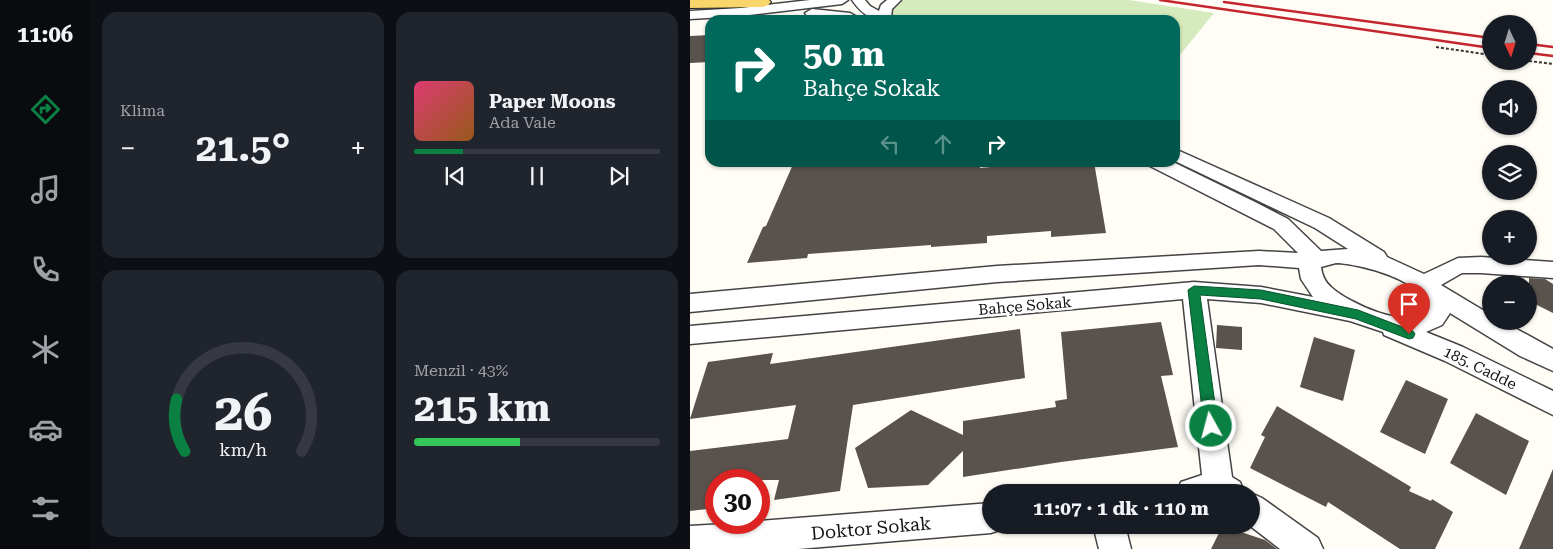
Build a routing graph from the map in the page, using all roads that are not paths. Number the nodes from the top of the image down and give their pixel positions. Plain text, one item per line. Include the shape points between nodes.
1 (790, 0) edge
2 (838, 0) edge
3 (858, 0) edge
4 (895, 0) edge
5 (690, 4) edge
6 (760, 6) junction
7 (690, 8) edge
8 (690, 15) edge
9 (829, 15) edge
10 (846, 15) edge
11 (877, 15) edge
12 (885, 15) edge
13 (1180, 156) edge
14 (1168, 167) edge
15 (1314, 261) junction
16 (1389, 266) junction
17 (1553, 270) edge
18 (1428, 287) junction
19 (1194, 290) junction
20 (697, 302) edge
21 (1368, 318) junction
22 (691, 337) edge
23 (1553, 361) edge
24 (1553, 404) edge
25 (1212, 484) edge
26 (1260, 515) edge
27 (982, 519) edge
28 (1111, 534) edge
29 (690, 542) edge
30 (1115, 549) edge
31 (1307, 549) edge

1 - 6 street
2 - 6 street
2 - 10 street via 841,12
3 - 11 street
4 - 12 street via 886,8
5 - 6 main road
6 - 7 street
6 - 8 street
6 - 9 street
13 - 16 street via 1322,223
14 - 15 street via 1281,224
15 - 16 street via 1346,256
15 - 20 street via 1259,258 997,274
15 - 21 street via 1308,271 1319,290 1337,304
16 - 18 street
17 - 18 street via 1458,266
18 - 21 street via 1439,301 1440,309 1432,321 1399,326
18 - 23 street
19 - 21 street, Bahçe Sokak via 1261,295
19 - 22 street, Bahçe Sokak
19 - 25 street
20 - 22 street
21 - 24 street, 185. Cadde via 1454,354
26 - 31 street
27 - 29 street, Doktor Sokak
28 - 30 street

